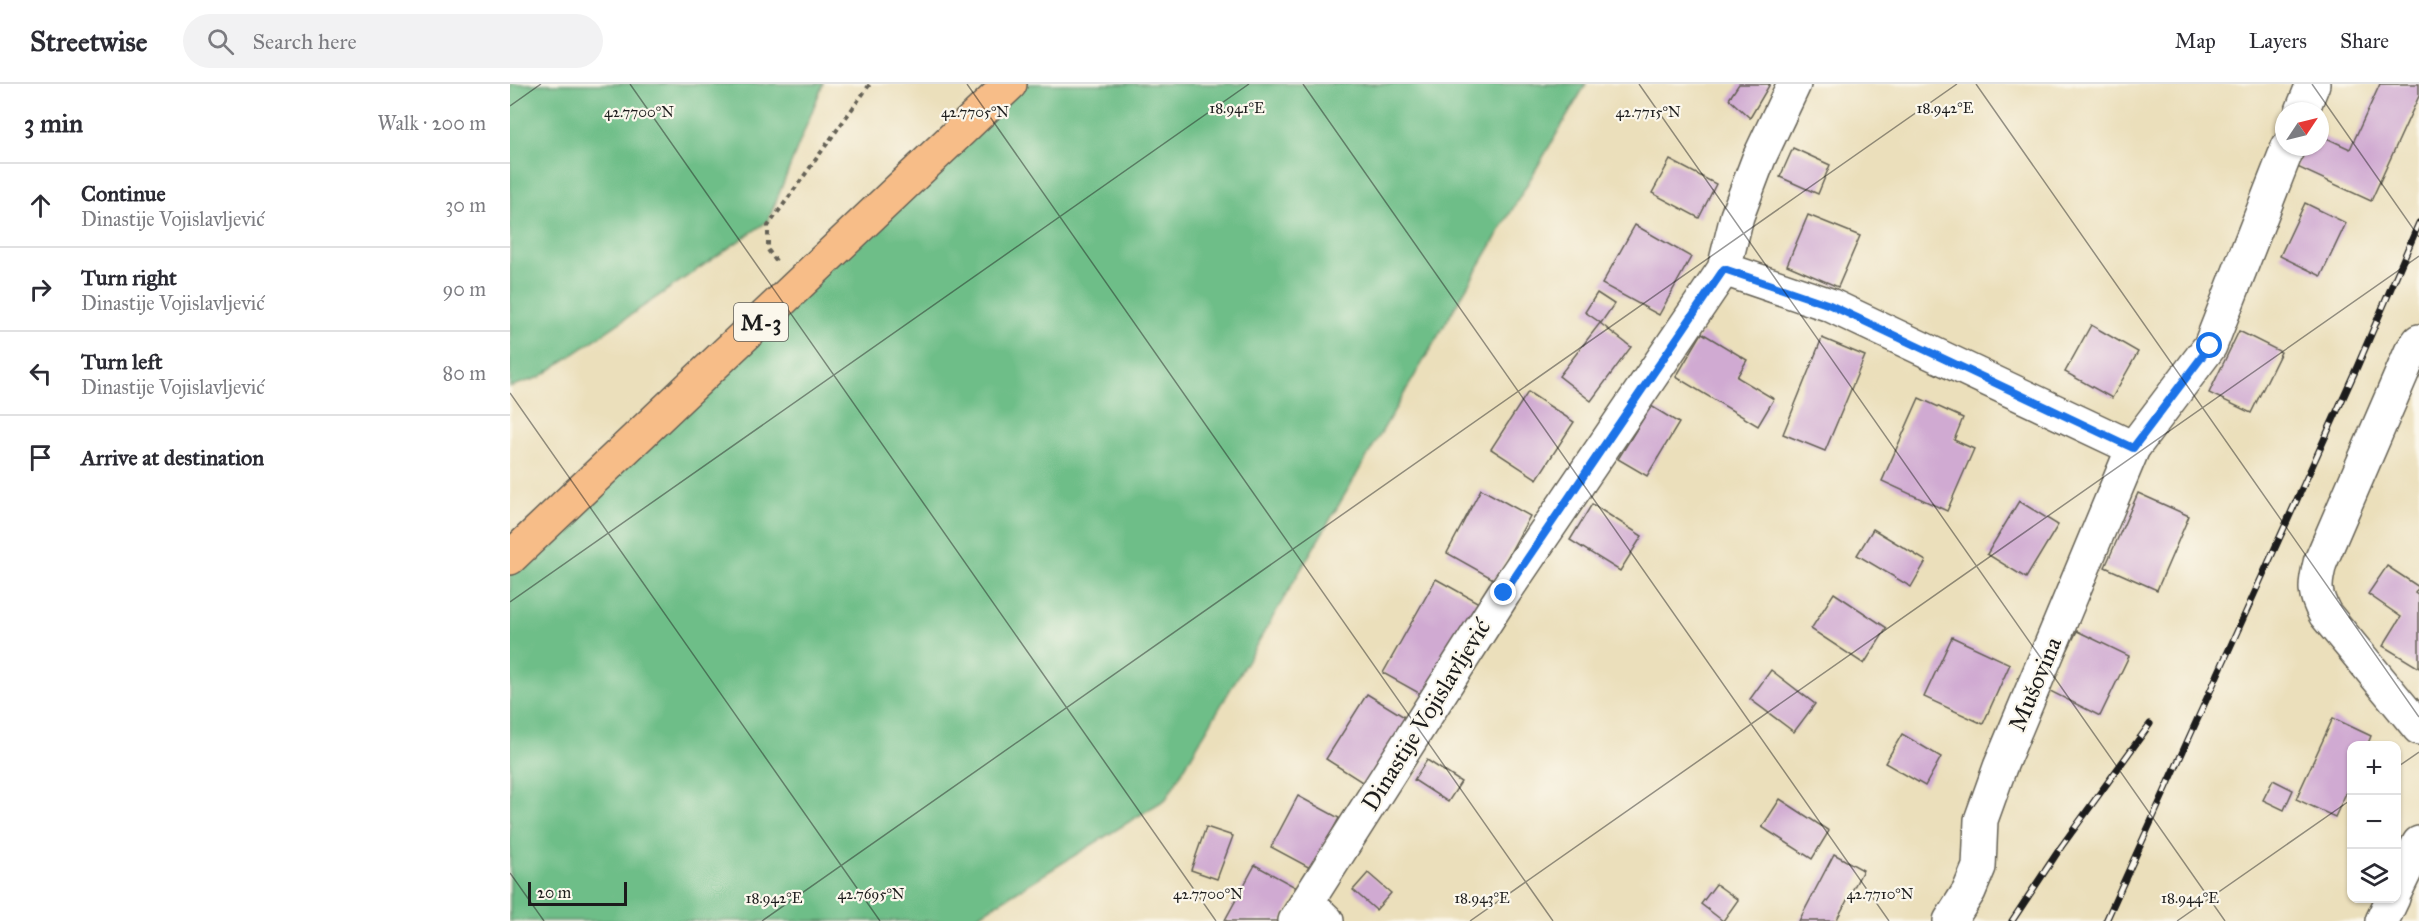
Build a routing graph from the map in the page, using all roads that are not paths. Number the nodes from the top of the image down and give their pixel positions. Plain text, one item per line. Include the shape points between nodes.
1 (1010, 84) edge
2 (1794, 84) edge
3 (2313, 84) edge
4 (2306, 102) edge
5 (2284, 156) edge
6 (1724, 269) junction
7 (2419, 341) edge
8 (2133, 448) junction
9 (510, 558) edge
10 (2419, 728) edge
11 (2419, 843) edge
12 (2401, 881) edge
13 (2391, 903) edge
14 (1310, 915) edge
15 (1950, 921) edge
16 (2382, 921) edge

1 - 9 main road, M-3
2 - 6 street via 1755,168 1737,216
3 - 4 street
5 - 8 street via 2210,346
6 - 8 street via 1830,305
6 - 14 street, Dinastije Vojislavljević via 1504,593
7 - 10 street via 2407,361 2316,578 2316,596 2325,614
8 - 15 street, Mušovina via 2000,767 1981,820 1979,867 1970,891
11 - 12 street
13 - 16 street

